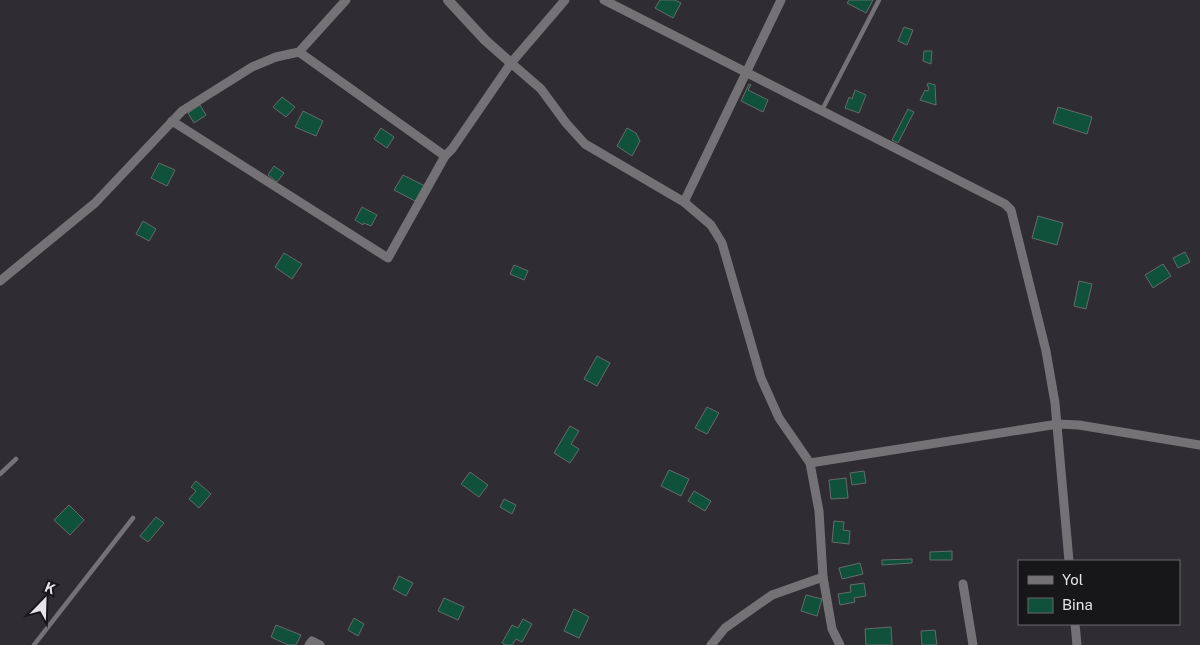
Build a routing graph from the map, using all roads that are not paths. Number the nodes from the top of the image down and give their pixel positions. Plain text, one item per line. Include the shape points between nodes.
1 (346, 0) edge
2 (448, 0) edge
3 (565, 0) edge
4 (604, 0) edge
5 (781, 0) edge
6 (879, 0) edge
7 (299, 52) junction
8 (510, 63) junction
9 (747, 72) junction
10 (822, 110) junction
11 (172, 121) junction
12 (445, 156) junction
13 (684, 202) junction
14 (0, 281) edge
15 (1058, 424) junction
16 (1200, 445) edge
17 (16, 459) dead end
18 (810, 463) junction
19 (0, 474) edge
20 (133, 518) dead end
21 (1069, 560) edge
22 (823, 577) junction
23 (964, 584) dead end
24 (1075, 625) edge
25 (34, 645) edge
26 (309, 645) edge
27 (320, 645) edge
28 (711, 645) edge
29 (840, 645) edge
30 (973, 645) edge
31 (1077, 645) edge

1 - 7 street
2 - 8 street
3 - 8 street
4 - 9 street
5 - 9 street
6 - 10 lane
7 - 11 street via 252,67 182,111
7 - 12 street
8 - 12 street
8 - 13 street via 541,89 585,144
9 - 10 street
9 - 13 street
10 - 15 street via 1006,204 1011,210 1046,351
11 - 12 street via 388,258
11 - 14 street via 95,203
13 - 18 street via 711,225 722,243 761,378 779,418
15 - 16 street
15 - 18 street
15 - 21 street
17 - 19 lane
18 - 22 street via 819,511
20 - 25 lane
22 - 28 street via 772,595 724,628
22 - 29 street via 832,628
23 - 30 street
24 - 31 street
26 - 27 street via 312,641

